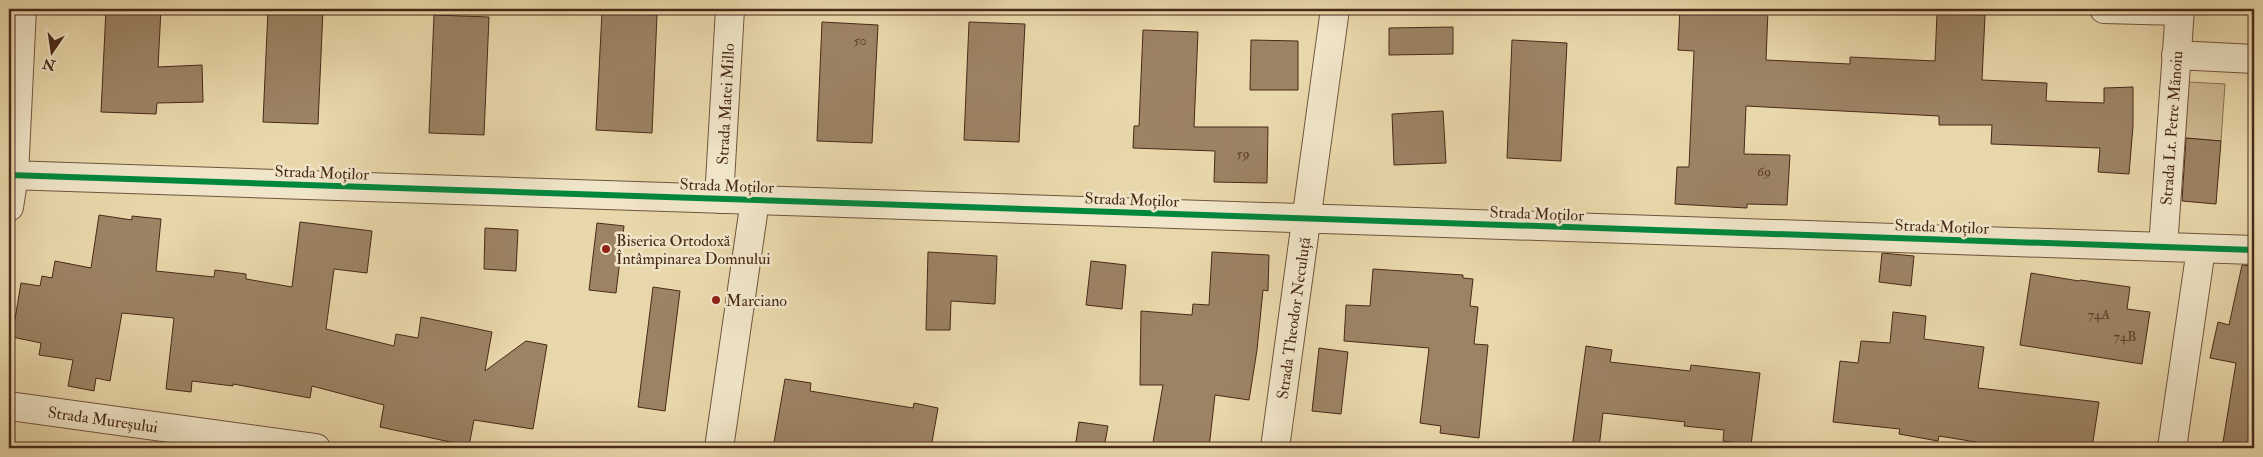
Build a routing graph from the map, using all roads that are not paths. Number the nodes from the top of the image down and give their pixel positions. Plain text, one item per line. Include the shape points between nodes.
1 (22, 9) edge
2 (730, 9) edge
3 (1335, 9) edge
4 (2104, 9) edge
5 (2180, 10) edge
6 (2176, 55) junction
7 (2254, 59) edge
8 (11, 175) edge
9 (720, 199) junction
10 (755, 200) junction
11 (9, 207) edge
12 (1306, 219) junction
13 (2163, 247) junction
14 (2201, 249) junction
15 (2254, 250) edge
16 (9, 406) edge
17 (316, 448) edge
18 (719, 448) edge
19 (1275, 448) edge
20 (2172, 448) edge

1 - 8 street
2 - 9 street, Strada Matei Millo
3 - 12 street, Strada Theodor Neculuță
4 - 5 street
5 - 6 street, Strada Lt. Petre Mănoiu
6 - 7 street
6 - 13 street, Strada Lt. Petre Mănoiu
8 - 9 street, Strada Moților
8 - 11 street
9 - 10 street, Strada Moților
10 - 12 street, Strada Moților
10 - 18 street
12 - 13 street, Strada Moților
12 - 19 street, Strada Theodor Neculuță
13 - 14 street, Strada Moților
14 - 15 street, Strada Moților
14 - 20 street
16 - 17 street, Strada Mureșului

